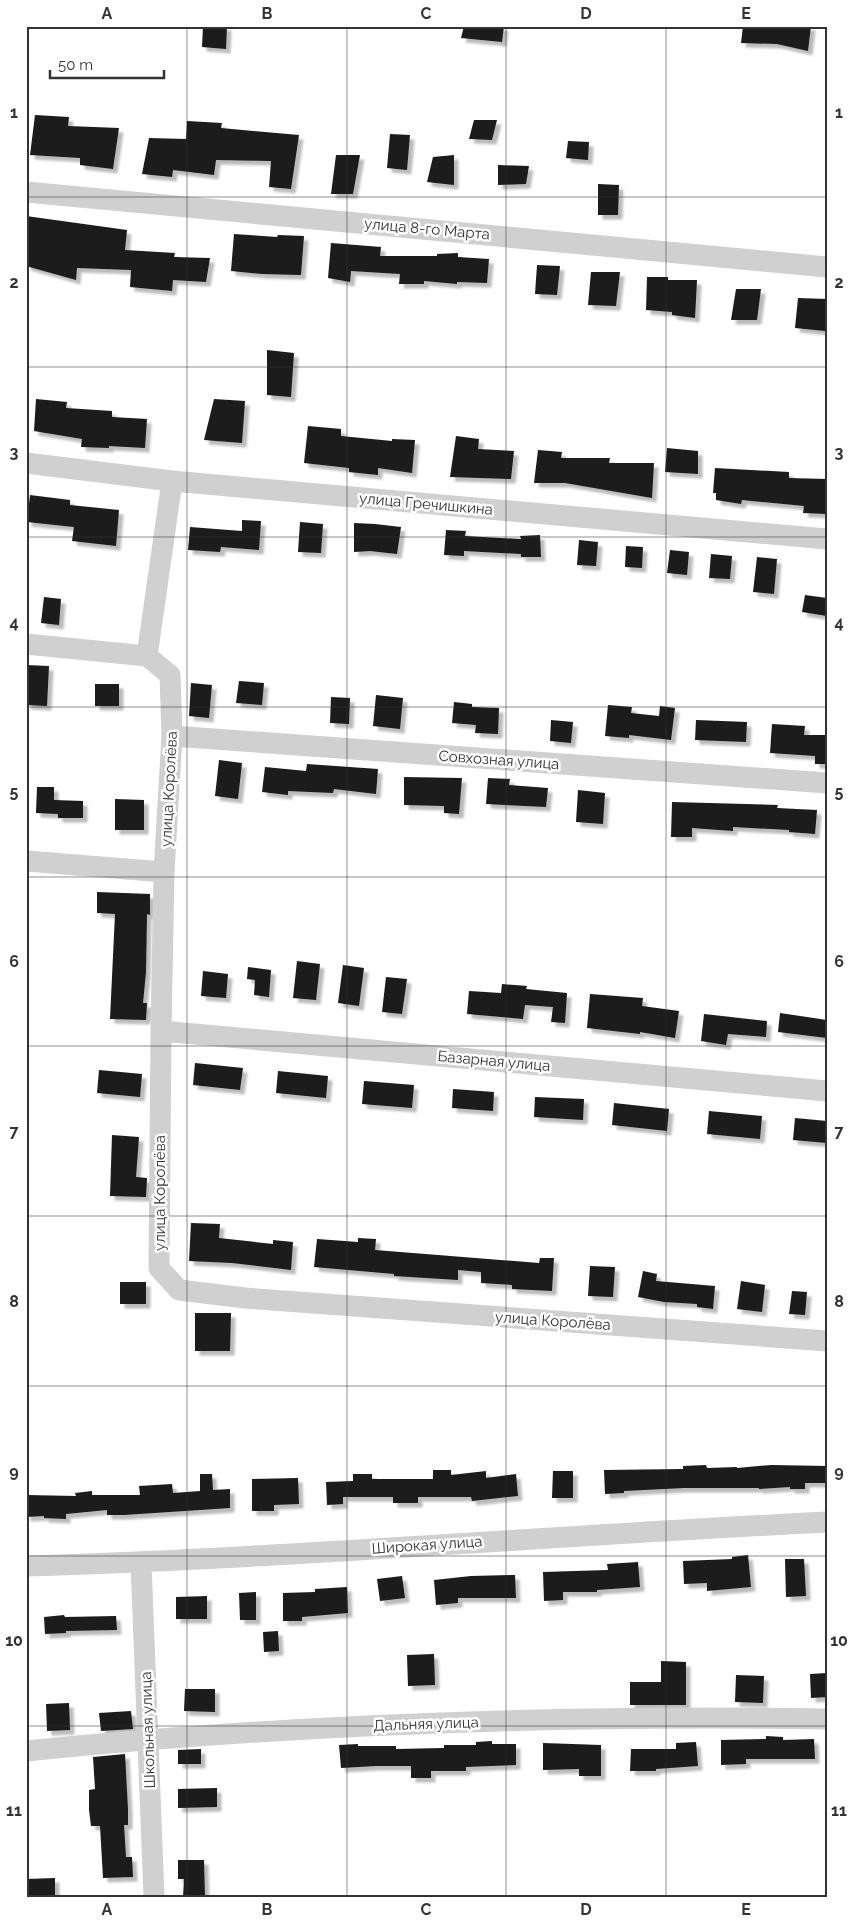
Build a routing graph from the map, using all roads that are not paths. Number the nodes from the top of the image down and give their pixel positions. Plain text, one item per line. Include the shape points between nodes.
1 (26, 192) edge
2 (827, 266) edge
3 (26, 463) edge
4 (172, 481) junction
5 (827, 539) edge
6 (26, 644) edge
7 (148, 656) junction
8 (172, 736) junction
9 (827, 784) edge
10 (26, 861) edge
11 (164, 872) junction
12 (161, 1031) junction
13 (827, 1091) edge
14 (827, 1341) edge
15 (827, 1522) edge
16 (141, 1563) junction
17 (26, 1566) edge
18 (827, 1719) edge
19 (148, 1739) junction
20 (26, 1751) edge
21 (154, 1897) edge

1 - 2 street, улица 8-го Марта
3 - 4 street, улица Гречишкина
4 - 5 street, улица Гречишкина
4 - 7 street
6 - 7 street
7 - 8 street, улица Королёва via 170,675
8 - 9 street, Совхозная улица
8 - 11 street, улица Королёва
10 - 11 street
11 - 12 street, улица Королёва
12 - 13 street, Базарная улица
12 - 14 street, улица Королёва via 159,1268 179,1290 245,1298
15 - 16 street, Широкая улица
16 - 17 street, Широкая улица
16 - 19 street, Школьная улица
18 - 19 street, Дальняя улица via 417,1723
19 - 20 street, Дальняя улица
19 - 21 street, Школьная улица

